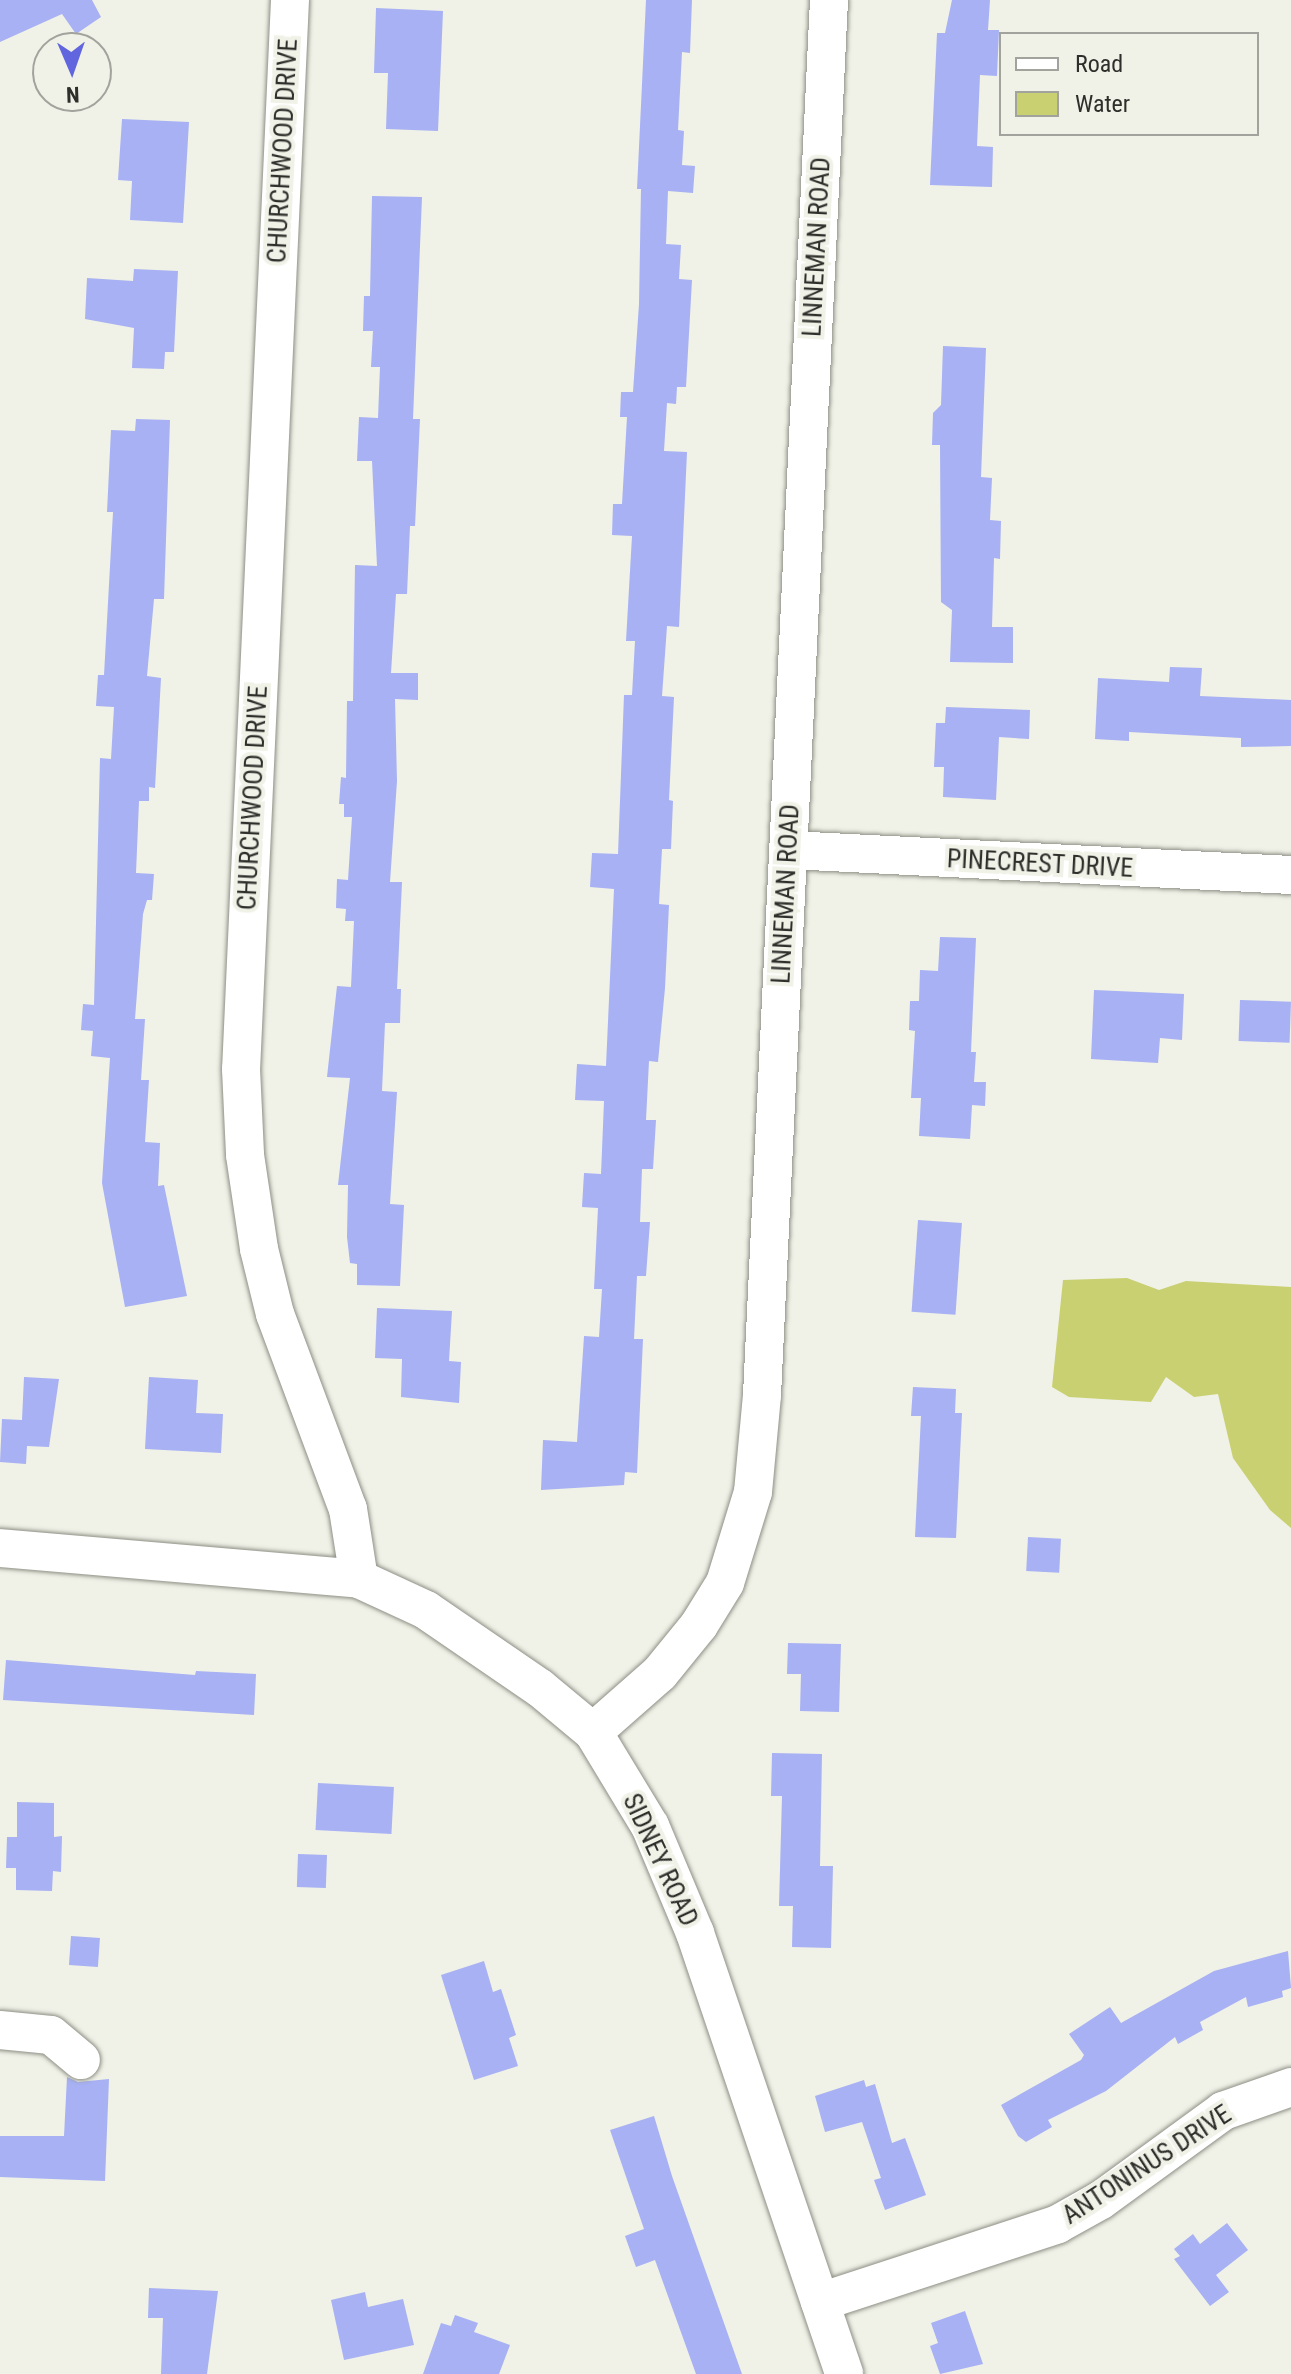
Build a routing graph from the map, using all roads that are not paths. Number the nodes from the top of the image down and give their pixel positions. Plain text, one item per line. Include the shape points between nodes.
1 (290, 0) edge
2 (829, 0) edge
3 (789, 850) junction
4 (1291, 875) edge
5 (0, 1548) edge
6 (359, 1579) junction
7 (593, 1732) junction
8 (0, 2030) edge
9 (81, 2060) dead end
10 (1291, 2087) edge
11 (820, 2302) junction
12 (844, 2374) edge

1 - 6 street, CHURCHWOOD DRIVE via 241,1069 245,1155 262,1262 280,1328 348,1509
2 - 3 street, LINNEMAN ROAD
3 - 4 street, PINECREST DRIVE
3 - 7 street, LINNEMAN ROAD via 753,1492 725,1583 699,1625 660,1673
5 - 6 street, SIDNEY ROAD
6 - 7 street, SIDNEY ROAD via 426,1610 540,1688
7 - 11 street, SIDNEY ROAD via 650,1826 695,1933
8 - 9 street via 51,2035
10 - 11 street, ANTONINUS DRIVE via 1223,2111 1101,2200 1058,2224
11 - 12 street, SIDNEY ROAD

